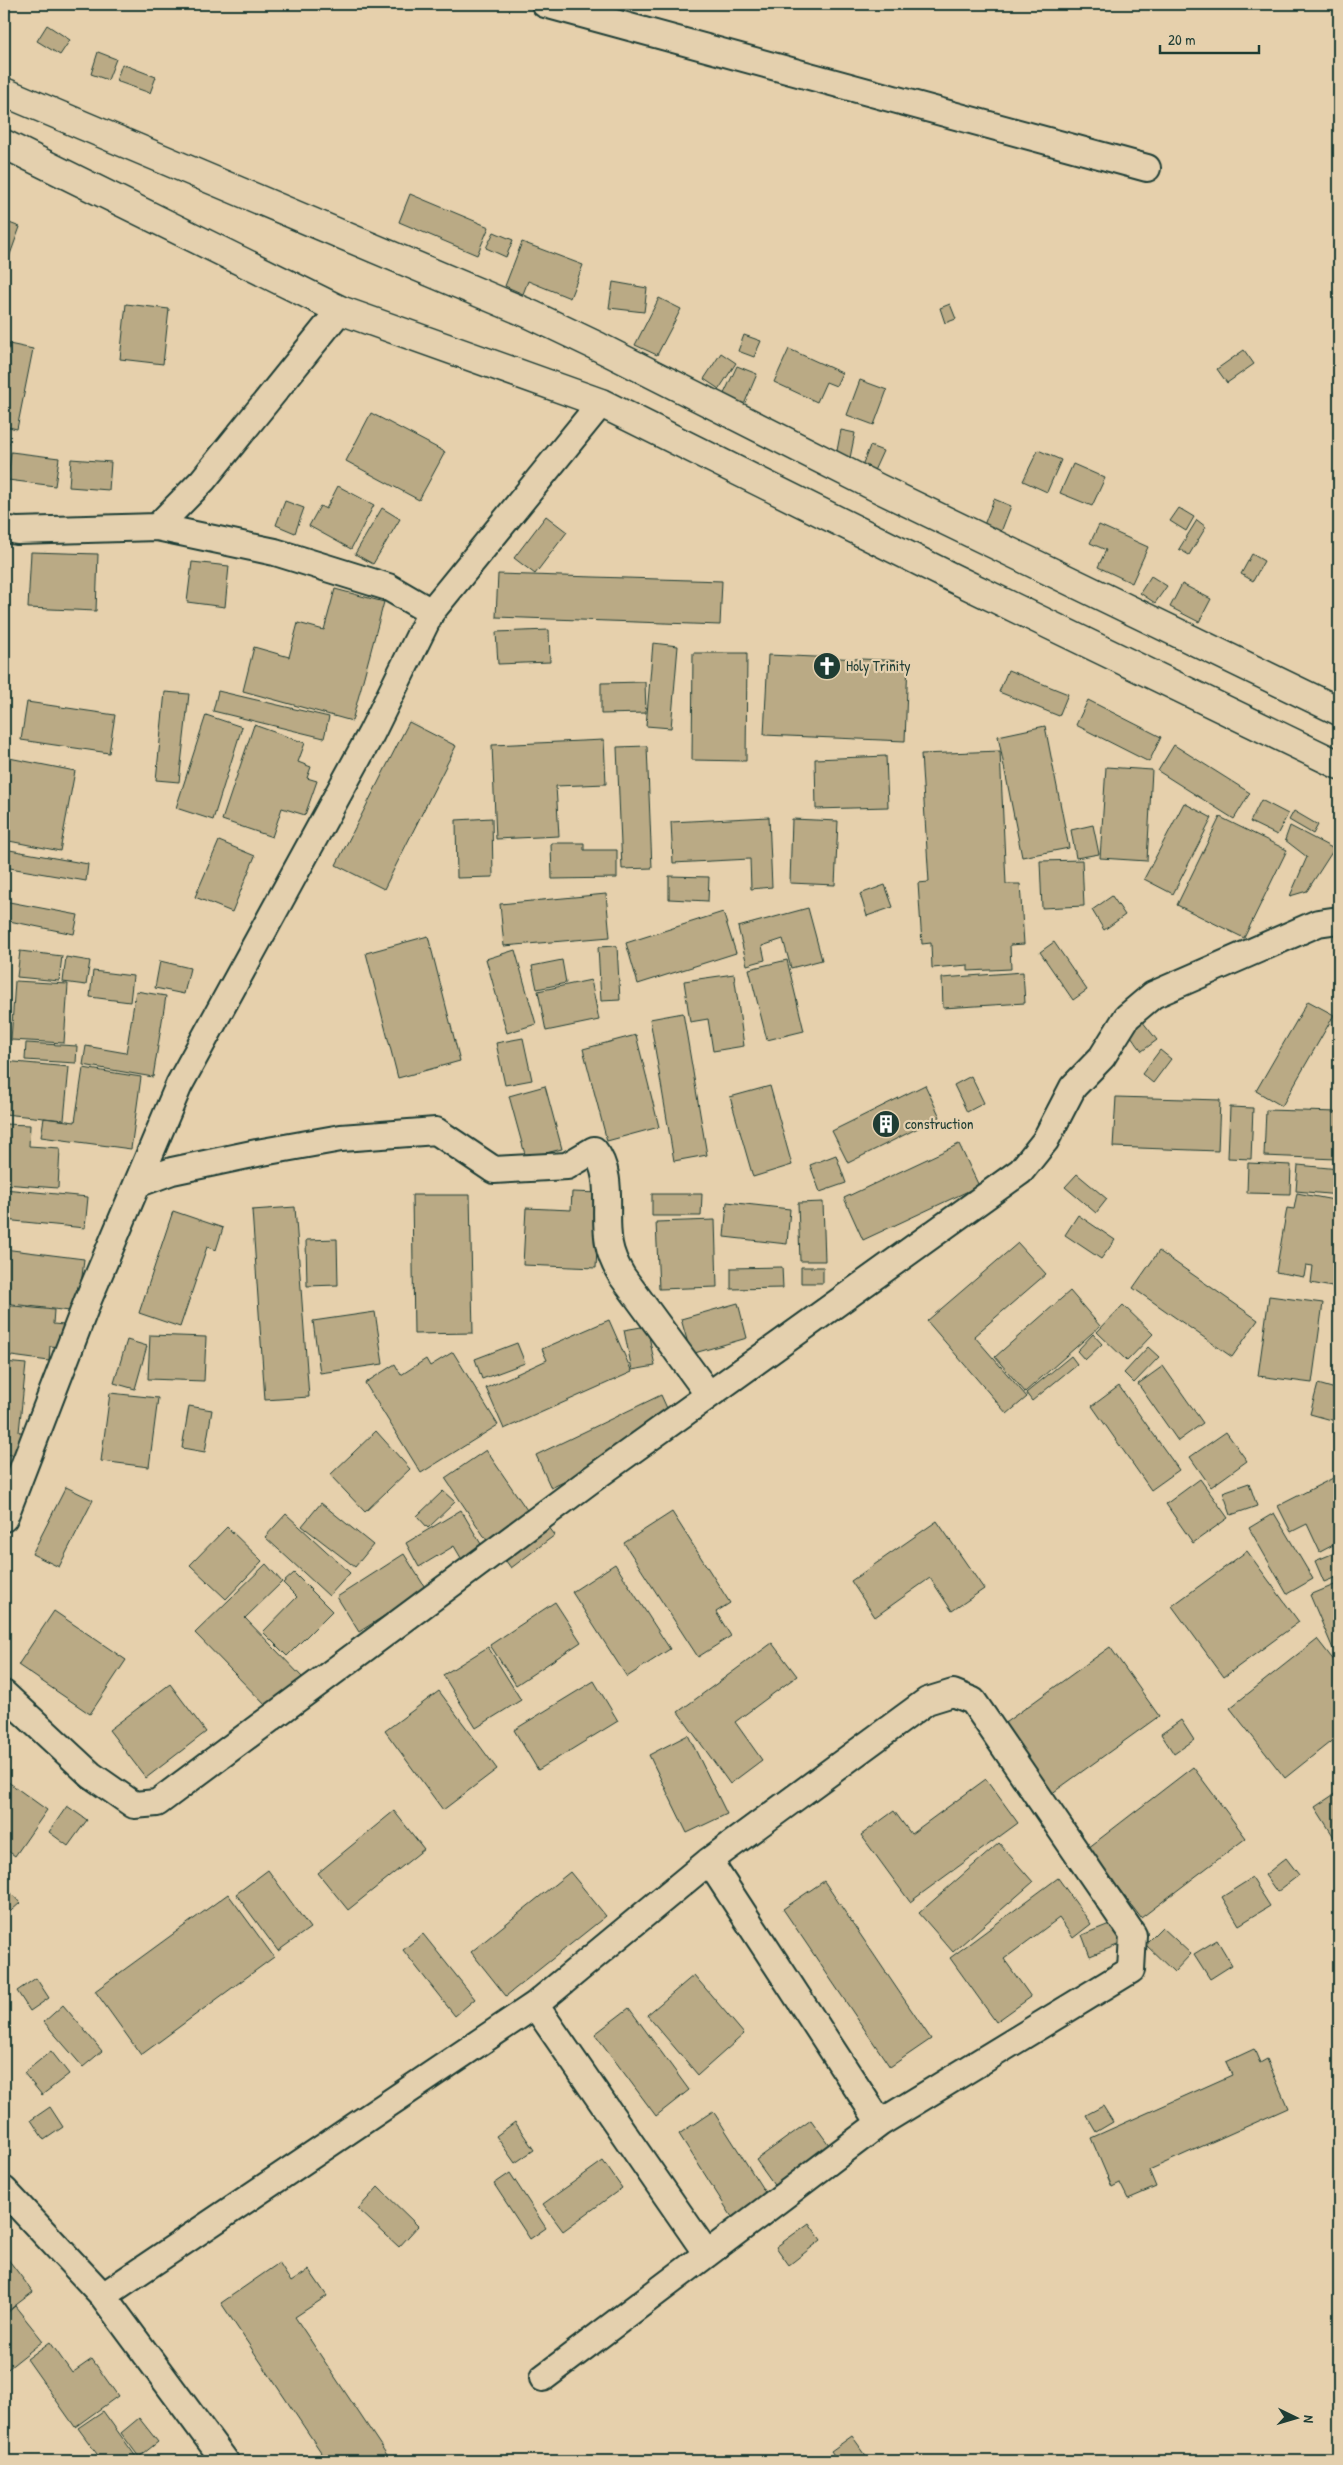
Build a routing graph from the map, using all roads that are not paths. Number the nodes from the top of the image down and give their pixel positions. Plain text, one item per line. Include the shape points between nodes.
1 (545, 4) edge
2 (4, 92) edge
3 (4, 144) edge
4 (1147, 168) dead end
5 (340, 310) junction
6 (601, 403) junction
7 (157, 527) junction
8 (4, 528) edge
9 (432, 612) junction
10 (1339, 711) edge
11 (1339, 766) edge
12 (1339, 920) edge
13 (137, 1184) junction
14 (709, 1395) junction
15 (4, 1518) edge
16 (4, 1694) edge
17 (709, 1861) junction
18 (535, 2005) junction
19 (880, 2123) junction
20 (4, 2190) edge
21 (707, 2254) junction
22 (103, 2296) junction
23 (543, 2378) dead end
24 (225, 2461) edge

1 - 4 street
2 - 10 street via 599,346 887,492
3 - 5 street
5 - 6 street
5 - 7 street via 203,480
6 - 9 street
6 - 11 street
7 - 8 street via 17,531
7 - 9 street via 285,554 388,587
9 - 13 street via 371,734 179,1085
12 - 14 street via 1318,922 1153,995 1127,1016 1102,1057 1073,1087 1045,1141 1021,1171
13 - 14 street via 172,1171 341,1138 436,1131 494,1170 567,1166 594,1150 603,1161 609,1243 614,1261
13 - 15 street via 88,1300
14 - 16 street via 157,1803 134,1805 91,1775
17 - 18 street
17 - 19 street
17 - 19 street via 927,1701 953,1693 973,1701 1133,1935 1131,1970
18 - 21 street
18 - 22 street
19 - 21 street
20 - 22 street
21 - 23 street
22 - 24 street

